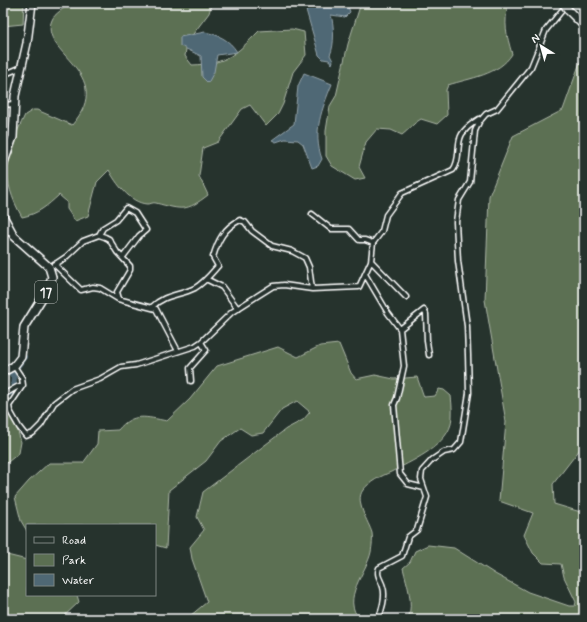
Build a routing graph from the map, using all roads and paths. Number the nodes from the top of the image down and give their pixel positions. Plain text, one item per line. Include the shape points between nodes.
1 (32, 3) edge
2 (563, 3) edge
3 (568, 7) edge
4 (584, 26) edge
5 (22, 67) junction
6 (3, 76) edge
7 (3, 104) edge
8 (14, 104) junction
9 (481, 120) junction
10 (3, 165) edge
11 (312, 214) dead end
12 (3, 216) edge
13 (11, 231) junction
14 (3, 235) edge
15 (98, 236) junction
16 (373, 243) junction
17 (123, 257) junction
18 (371, 261) junction
19 (52, 266) junction
20 (365, 274) junction
21 (206, 279) junction
22 (312, 290) junction
23 (406, 297) dead end
24 (119, 299) junction
25 (152, 307) junction
26 (238, 309) junction
27 (400, 329) junction
28 (201, 342) junction
29 (178, 351) junction
30 (429, 354) dead end
31 (14, 366) junction
32 (3, 372) edge
33 (191, 381) dead end
34 (23, 386) junction
35 (3, 394) edge
36 (424, 488) junction
37 (378, 619) edge

1 - 5 main road
2 - 3 main road, bridge
3 - 4 main road
3 - 9 street via 546,30 528,72 497,109 486,114
5 - 6 street
5 - 8 main road
7 - 8 street
8 - 10 main road via 13,137
9 - 16 street via 479,118 460,139 457,163 453,170 402,193 386,215 382,231
9 - 36 street via 475,131 470,182 459,200 456,222 458,261 467,326 469,393 461,442 454,450 444,452 426,465 420,475
11 - 16 street via 330,228 349,229 359,240
12 - 13 main road, 17
13 - 14 street
13 - 19 main road, 17 via 20,242
15 - 17 street via 109,239
15 - 17 street via 103,228 116,220 126,208 135,213 146,230
15 - 19 street via 83,241 66,258
16 - 18 street
17 - 24 street via 130,270 117,292
18 - 20 street
18 - 23 street
19 - 24 street via 81,290 92,286
19 - 31 main road, 17 via 51,283 24,327 21,357
20 - 22 street via 359,288
20 - 27 street
21 - 22 street via 218,266 213,257 222,234 230,225 240,220 272,246 292,251 305,258
21 - 25 street via 196,288 160,299
21 - 26 street via 222,287
22 - 26 street via 278,285
24 - 25 street
25 - 29 street via 159,313
26 - 28 street
27 - 30 street via 424,310
27 - 36 street via 404,366 394,405 400,474 408,484
28 - 29 street
28 - 33 street via 206,350 190,368
29 - 34 street via 136,365 121,367 100,379 72,389 54,403 34,433 26,436 9,406
31 - 32 main road
31 - 34 street via 22,378
34 - 35 street
36 - 37 street via 426,505 417,530 408,537 402,556 385,564 378,572 384,590

